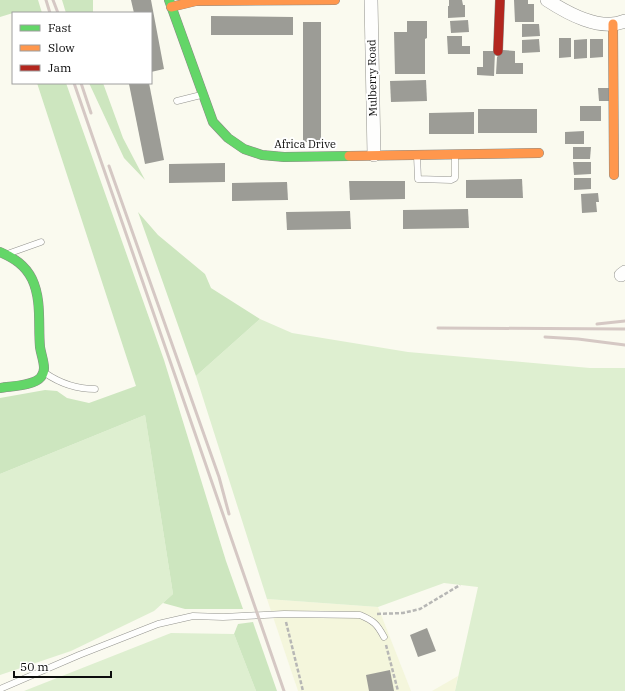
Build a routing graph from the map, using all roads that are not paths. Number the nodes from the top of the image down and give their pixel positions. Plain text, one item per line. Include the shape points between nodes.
1 (335, 0) edge
2 (371, 0) edge
3 (500, 0) edge
4 (553, 2) edge
5 (170, 3) edge
6 (619, 22) edge
7 (498, 51) dead end
8 (203, 94) junction
9 (177, 101) dead end
10 (619, 102) edge
11 (539, 153) dead end
12 (455, 154) junction
13 (374, 155) junction
14 (417, 155) junction
15 (614, 175) dead end
16 (41, 242) dead end
17 (3, 253) edge
18 (44, 372) junction
19 (0, 388) edge
20 (95, 389) dead end
21 (384, 637) road end
22 (0, 690) edge

1 - 5 street
2 - 13 street, Mulberry Road
3 - 7 street
4 - 6 street via 586,21
5 - 8 street, Africa Drive
6 - 10 street
8 - 9 lane
8 - 13 street, Africa Drive via 213,122 219,130 236,145 256,154
10 - 15 street
11 - 12 street, Africa Drive
12 - 14 street, Africa Drive
12 - 14 lane via 455,178 451,180 418,179
13 - 14 street, Africa Drive
16 - 17 lane
17 - 18 street via 20,262 36,287
18 - 19 street via 35,382
18 - 20 lane via 69,386
21 - 22 lane via 372,620 360,615 193,616 158,624

